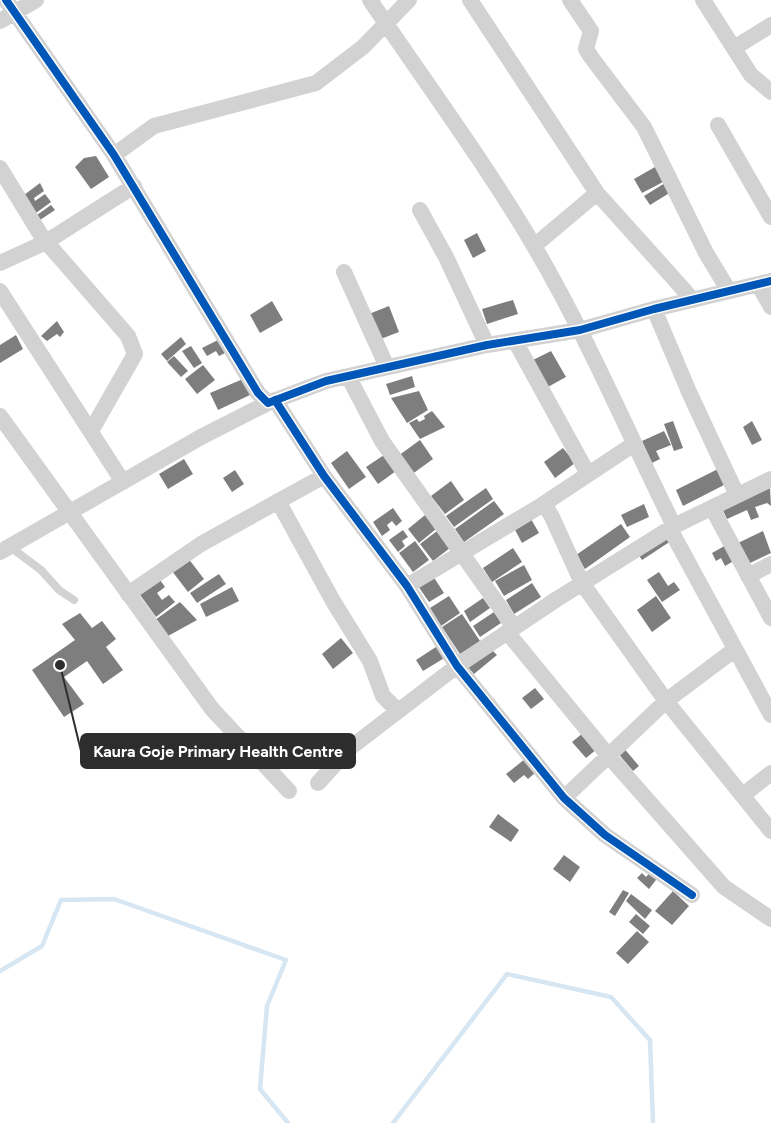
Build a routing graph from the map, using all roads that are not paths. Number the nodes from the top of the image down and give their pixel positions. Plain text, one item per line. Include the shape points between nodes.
1 (36, 0) edge
2 (370, 0) edge
3 (409, 0) edge
4 (470, 0) edge
5 (570, 0) edge
6 (703, 0) edge
7 (7, 11) edge
8 (386, 24) junction
9 (771, 25) edge
10 (734, 48) junction
11 (771, 92) edge
12 (718, 125) dead end
13 (114, 155) junction
14 (0, 168) edge
15 (134, 186) junction
16 (597, 194) junction
17 (420, 210) dead end
18 (771, 217) edge
19 (46, 242) junction
20 (534, 246) junction
21 (0, 263) edge
22 (344, 272) dead end
23 (764, 283) edge
24 (0, 291) edge
25 (729, 291) junction
26 (693, 300) junction
27 (771, 307) edge
28 (654, 309) junction
29 (580, 330) junction
30 (515, 341) junction
31 (487, 345) junction
32 (387, 367) junction
33 (348, 376) junction
34 (271, 401) junction
35 (0, 416) edge
36 (91, 431) junction
37 (634, 444) junction
38 (588, 474) junction
39 (324, 476) junction
40 (771, 479) edge
41 (123, 482) junction
42 (737, 495) junction
43 (278, 501) junction
44 (542, 505) junction
45 (712, 508) junction
46 (71, 511) junction
47 (672, 528) junction
48 (4, 549) edge
49 (462, 555) junction
50 (771, 564) edge
51 (748, 576) junction
52 (582, 583) junction
53 (407, 586) junction
54 (129, 594) junction
55 (74, 600) dead end
56 (771, 618) edge
57 (511, 630) junction
58 (734, 650) junction
59 (457, 666) junction
60 (666, 701) junction
61 (399, 711) junction
62 (771, 715) edge
63 (607, 754) junction
64 (771, 772) edge
65 (318, 783) dead end
66 (290, 791) dead end
67 (743, 795) junction
68 (564, 798) junction
69 (771, 831) edge
70 (692, 895) dead end
71 (771, 919) edge

1 - 7 street
2 - 8 street
3 - 8 street
4 - 16 street
5 - 25 street via 591,31 586,49 644,127
6 - 10 street
7 - 13 street
8 - 13 street via 363,47 316,82 154,126
8 - 20 street via 466,138
9 - 10 street
10 - 11 street via 751,75
12 - 18 street
13 - 15 street
14 - 19 street
15 - 19 street
15 - 34 street via 258,393
16 - 20 street
16 - 26 street
17 - 31 street
19 - 21 street
19 - 36 street via 135,349
20 - 29 street
22 - 32 street
23 - 25 street
23 - 27 street
24 - 36 street
25 - 26 street
26 - 28 street
28 - 29 street
28 - 42 street
29 - 30 street
29 - 37 street
30 - 31 street
30 - 38 street
31 - 32 street
32 - 33 street
33 - 34 street
33 - 49 street via 382,441
34 - 39 street
34 - 41 street
35 - 46 street
36 - 41 street
37 - 38 street
37 - 47 street
38 - 44 street
39 - 43 street
39 - 53 street
40 - 42 street
41 - 46 street
42 - 45 street
43 - 54 street via 201,544
43 - 61 street via 370,661 382,696
44 - 49 street
44 - 52 street via 552,517
45 - 47 street
45 - 51 street
46 - 48 street
46 - 54 street
47 - 52 street
47 - 58 street
48 - 55 lane via 41,570
49 - 53 street
49 - 57 street
50 - 51 street
51 - 56 street
52 - 57 street
52 - 60 street
53 - 59 street
54 - 66 street via 212,709
57 - 59 street
57 - 63 street
58 - 60 street
58 - 62 street
59 - 61 street
59 - 68 street
60 - 63 street
60 - 67 street
61 - 65 street via 350,748
63 - 68 street
63 - 71 street via 724,887
64 - 67 street
67 - 69 street
68 - 70 street via 605,835

